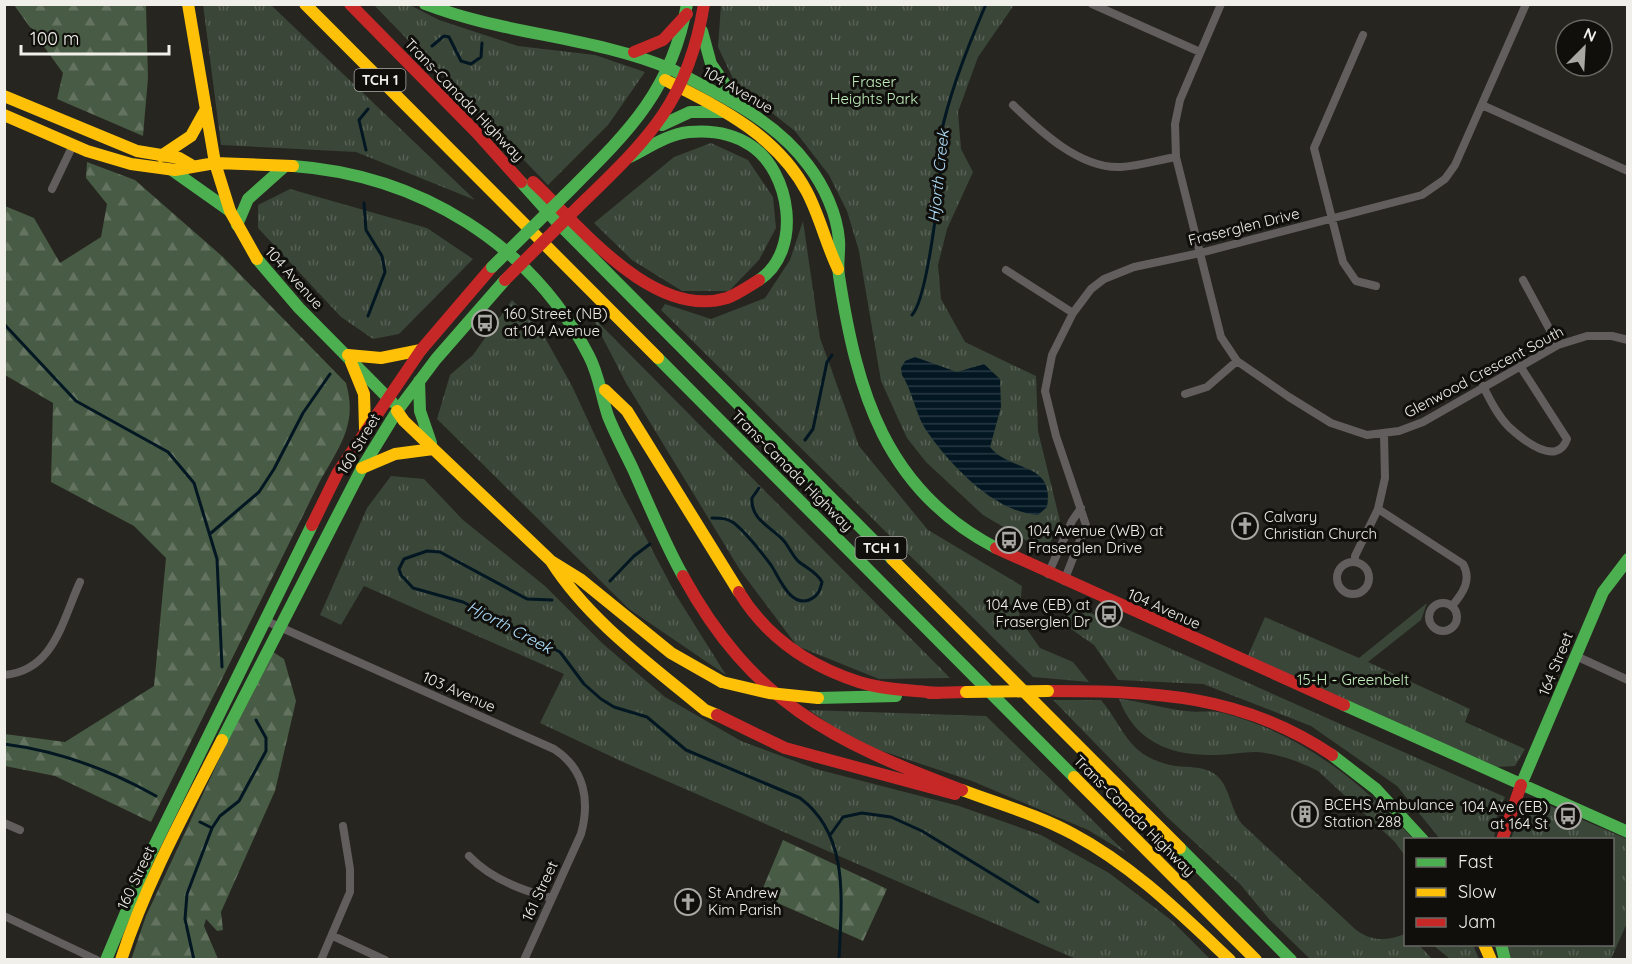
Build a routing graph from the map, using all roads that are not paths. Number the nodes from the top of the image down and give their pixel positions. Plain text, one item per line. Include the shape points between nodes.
1 (188, 4) edge
2 (305, 4) edge
3 (350, 4) edge
4 (425, 4) edge
5 (704, 4) edge
6 (1092, 4) edge
7 (1221, 4) edge
8 (1526, 4) edge
9 (687, 9) edge
10 (701, 27) junction
11 (1363, 35) dead end
12 (634, 52) junction
13 (1200, 52) junction
14 (668, 74) junction
15 (683, 83) junction
16 (4, 96) edge
17 (1013, 105) dead end
18 (1482, 105) junction
19 (206, 109) junction
20 (736, 109) junction
21 (4, 115) edge
22 (656, 129) junction
23 (477, 133) junction
24 (73, 145) junction
25 (161, 156) junction
26 (1176, 157) junction
27 (630, 158) junction
28 (215, 164) junction
29 (190, 165) junction
30 (285, 166) junction
31 (172, 170) junction
32 (1628, 171) edge
33 (52, 189) dead end
34 (230, 211) junction
35 (1330, 219) junction
36 (237, 225) junction
37 (1200, 252) junction
38 (1006, 270) dead end
39 (1523, 280) dead end
40 (1376, 286) dead end
41 (1073, 313) junction
42 (1628, 340) edge
43 (1558, 345) junction
44 (421, 350) junction
45 (348, 355) junction
46 (1237, 361) junction
47 (1520, 366) junction
48 (419, 381) junction
49 (1484, 386) junction
50 (605, 390) junction
51 (1185, 394) dead end
52 (388, 397) junction
53 (398, 411) junction
54 (364, 429) junction
55 (1384, 434) junction
56 (433, 448) junction
57 (362, 468) junction
58 (1081, 508) junction
59 (1378, 509) junction
60 (1628, 559) edge
61 (551, 561) junction
62 (1354, 562) dead end
63 (1048, 574) junction
64 (1064, 581) junction
65 (80, 582) dead end
66 (1452, 606) dead end
67 (264, 620) junction
68 (279, 627) junction
69 (1576, 656) junction
70 (4, 675) edge
71 (1628, 680) edge
72 (938, 693) junction
73 (1521, 785) junction
74 (1001, 804) junction
75 (4, 823) edge
76 (343, 826) dead end
77 (20, 830) dead end
78 (1628, 832) edge
79 (581, 834) joint
80 (1421, 838) edge
81 (1503, 838) edge
82 (469, 856) dead end
83 (552, 898) junction
84 (4, 916) edge
85 (333, 936) junction
86 (1484, 946) edge
87 (97, 960) edge
88 (106, 960) edge
89 (121, 960) edge
90 (321, 960) edge
91 (385, 960) edge
92 (524, 960) edge
93 (1230, 960) edge
94 (1256, 960) edge
95 (1291, 960) edge
96 (1491, 960) edge

1 - 19 main road, 104 Avenue
2 - 94 main road, Trans-Canada Highway / TCH 1
3 - 23 main road, Trans-Canada Highway / TCH 1
4 - 12 main road, 104 Avenue via 481,24
5 - 10 main road, 160 Street
6 - 13 street
7 - 13 street, Glenwood Crescent South
8 - 18 street, Fraserglen Drive
9 - 12 main road via 663,40
9 - 14 main road, 160 Street
10 - 15 main road, 160 Street
10 - 20 main road via 711,64
11 - 35 street via 1314,148
12 - 14 main road, 104 Avenue
13 - 26 street, Glenwood Crescent South via 1176,112
14 - 15 main road, 104 Avenue
14 - 44 main road, 160 Street, bridge via 631,129 492,267
15 - 20 main road, 104 Avenue
15 - 22 main road, 160 Street
16 - 25 main road via 105,139
17 - 26 street via 1061,146 1095,162 1119,167
18 - 32 street
18 - 35 street, Fraserglen Drive via 1445,179 1422,195
19 - 25 main road via 191,136
19 - 28 main road, 104 Avenue
20 - 22 main road via 693,110
20 - 63 main road, 104 Avenue via 796,172 811,200 825,245 838,270 864,393 876,424 905,474 963,529
21 - 24 main road
22 - 27 main road, 160 Street
23 - 27 main road via 617,260 663,292 687,300 720,300 749,288 769,271 785,239 788,205 775,170 754,147 725,134 696,131 674,136
23 - 95 main road, Trans-Canada Highway / TCH 1 via 555,220
24 - 31 main road via 133,164
24 - 33 street
25 - 29 main road via 179,158
26 - 37 street, Glenwood Crescent South
27 - 48 main road, 160 Street, bridge via 505,280
28 - 29 main road
28 - 30 main road
28 - 34 main road, 104 Avenue
29 - 31 main road
30 - 36 main road via 248,199
30 - 50 main road via 340,171 385,182 459,214 487,233 514,256 565,317
31 - 34 main road
34 - 36 main road, 104 Avenue
35 - 37 street, Fraserglen Drive
35 - 40 street via 1342,262 1356,281
36 - 45 main road, 104 Avenue via 267,273
37 - 41 street, Fraserglen Drive via 1119,272 1091,290
37 - 46 street, Glenwood Crescent South via 1221,337
38 - 41 street
39 - 43 street
41 - 58 street, Fraserglen Drive via 1052,355 1046,391 1056,436
42 - 43 street, Glenwood Crescent South via 1587,336
43 - 47 street, Glenwood Crescent South
44 - 45 main road via 381,358
44 - 52 main road, 160 Street
45 - 52 main road, 104 Avenue
45 - 54 main road via 364,394
46 - 51 street via 1208,387
46 - 55 street, Glenwood Crescent South via 1331,423 1366,435
47 - 49 street, Glenwood Crescent South
47 - 49 street via 1565,434 1562,449 1545,451 1508,426
48 - 53 main road, 160 Street
48 - 56 main road via 420,411
49 - 55 street, Glenwood Crescent South via 1423,422
50 - 72 main road via 627,411 747,605 776,639 808,661 861,683
50 - 74 main road via 608,416 672,550 700,604 732,652 800,714 843,741
52 - 53 main road, 104 Avenue
52 - 54 main road, 160 Street
53 - 56 main road, 104 Avenue
53 - 57 main road, 160 Street
54 - 67 main road, 160 Street via 331,484
55 - 59 street via 1385,478
56 - 57 main road via 395,453
56 - 61 main road, 104 Avenue
57 - 68 main road, 160 Street
58 - 63 street
58 - 64 street, Fraserglen Drive via 1086,525
59 - 62 street
59 - 66 street via 1463,564 1467,583
60 - 69 main road, 164 Street via 1604,592
61 - 72 main road, bridge via 580,579 671,653 722,682 777,696
61 - 74 main road via 568,588 705,710 785,748 923,787
63 - 64 main road, 104 Avenue
64 - 73 main road, 104 Avenue
65 - 70 street via 43,660 26,671
67 - 68 street, 103 Avenue
67 - 88 main road, 160 Street via 149,857
68 - 79 street, 103 Avenue via 564,755 583,785 587,807
68 - 89 main road, 160 Street via 144,894
69 - 71 street
69 - 73 main road, 164 Street
72 - 80 main road, bridge via 1119,690 1221,704 1295,733 1338,759 1369,782
73 - 78 main road, 104 Avenue
73 - 81 main road, 164 Street
74 - 93 main road via 1050,822 1098,848 1160,895
75 - 77 street
76 - 85 street via 351,885
79 - 83 street, 161 Street
82 - 83 street via 486,872
83 - 92 street, 161 Street
84 - 87 street
85 - 90 street
85 - 91 street
86 - 96 main road

